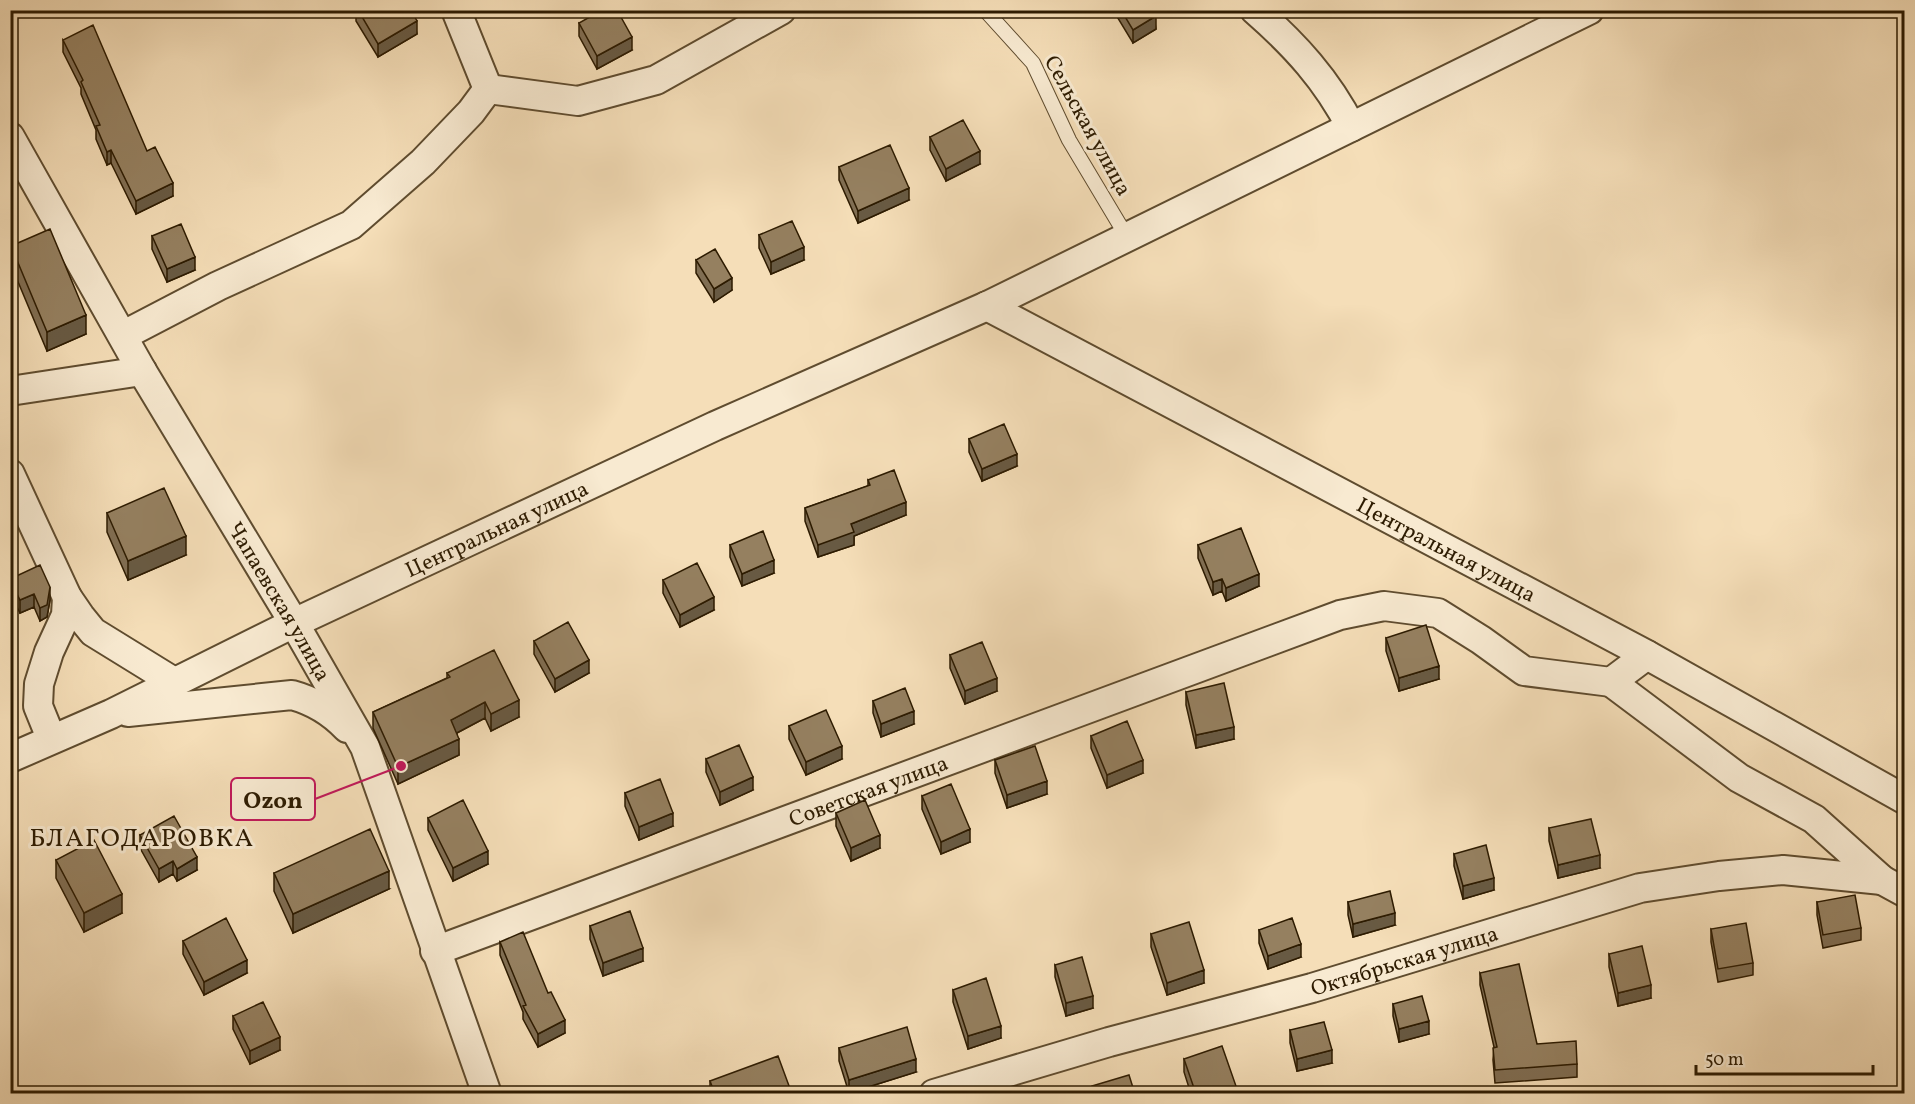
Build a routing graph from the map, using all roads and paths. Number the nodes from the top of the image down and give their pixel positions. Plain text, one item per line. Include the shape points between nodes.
1 (456, 10) edge
2 (781, 10) edge
3 (985, 10) edge
4 (1255, 10) edge
5 (1588, 10) edge
6 (488, 89) junction
7 (1351, 127) junction
8 (10, 137) edge
9 (1127, 237) junction
10 (987, 306) junction
11 (124, 335) junction
12 (142, 371) junction
13 (10, 391) edge
14 (10, 474) edge
15 (67, 597) junction
16 (294, 622) junction
17 (1647, 655) junction
18 (174, 682) junction
19 (1611, 682) junction
20 (111, 714) junction
21 (51, 738) junction
22 (365, 747) junction
23 (10, 758) edge
24 (1905, 799) edge
25 (1893, 886) edge
26 (435, 951) junction
27 (487, 1094) edge
28 (934, 1094) edge

1 - 6 street
2 - 6 street via 656,80 578,101
3 - 9 lane, Сельская улица via 1033,63 1069,140
4 - 7 street via 1283,34 1333,91
5 - 7 street, Центральная улица
6 - 11 street via 423,162 351,225 218,286
7 - 9 street, Центральная улица
8 - 11 street, Чапаевская улица
9 - 10 street, Центральная улица
10 - 16 street, Центральная улица via 715,426
10 - 17 street, Центральная улица
11 - 12 street, Чапаевская улица
12 - 13 street
12 - 16 street, Чапаевская улица
14 - 15 street
15 - 18 street via 93,632
15 - 21 street via 66,615 39,684 38,706
16 - 18 street, Центральная улица
16 - 22 street, Чапаевская улица
17 - 19 street
17 - 24 street, Центральная улица
18 - 20 street, Центральная улица
19 - 25 street via 1739,778 1814,819
19 - 26 street, Советская улица via 1524,671 1438,613 1384,606 1340,615
20 - 21 street, Центральная улица
20 - 22 street via 292,695 313,701 337,717
21 - 23 street, Центральная улица
22 - 26 street, Чапаевская улица
25 - 28 street, Октябрьская улица via 1783,870 1640,888 1312,988
26 - 27 street, Чапаевская улица

